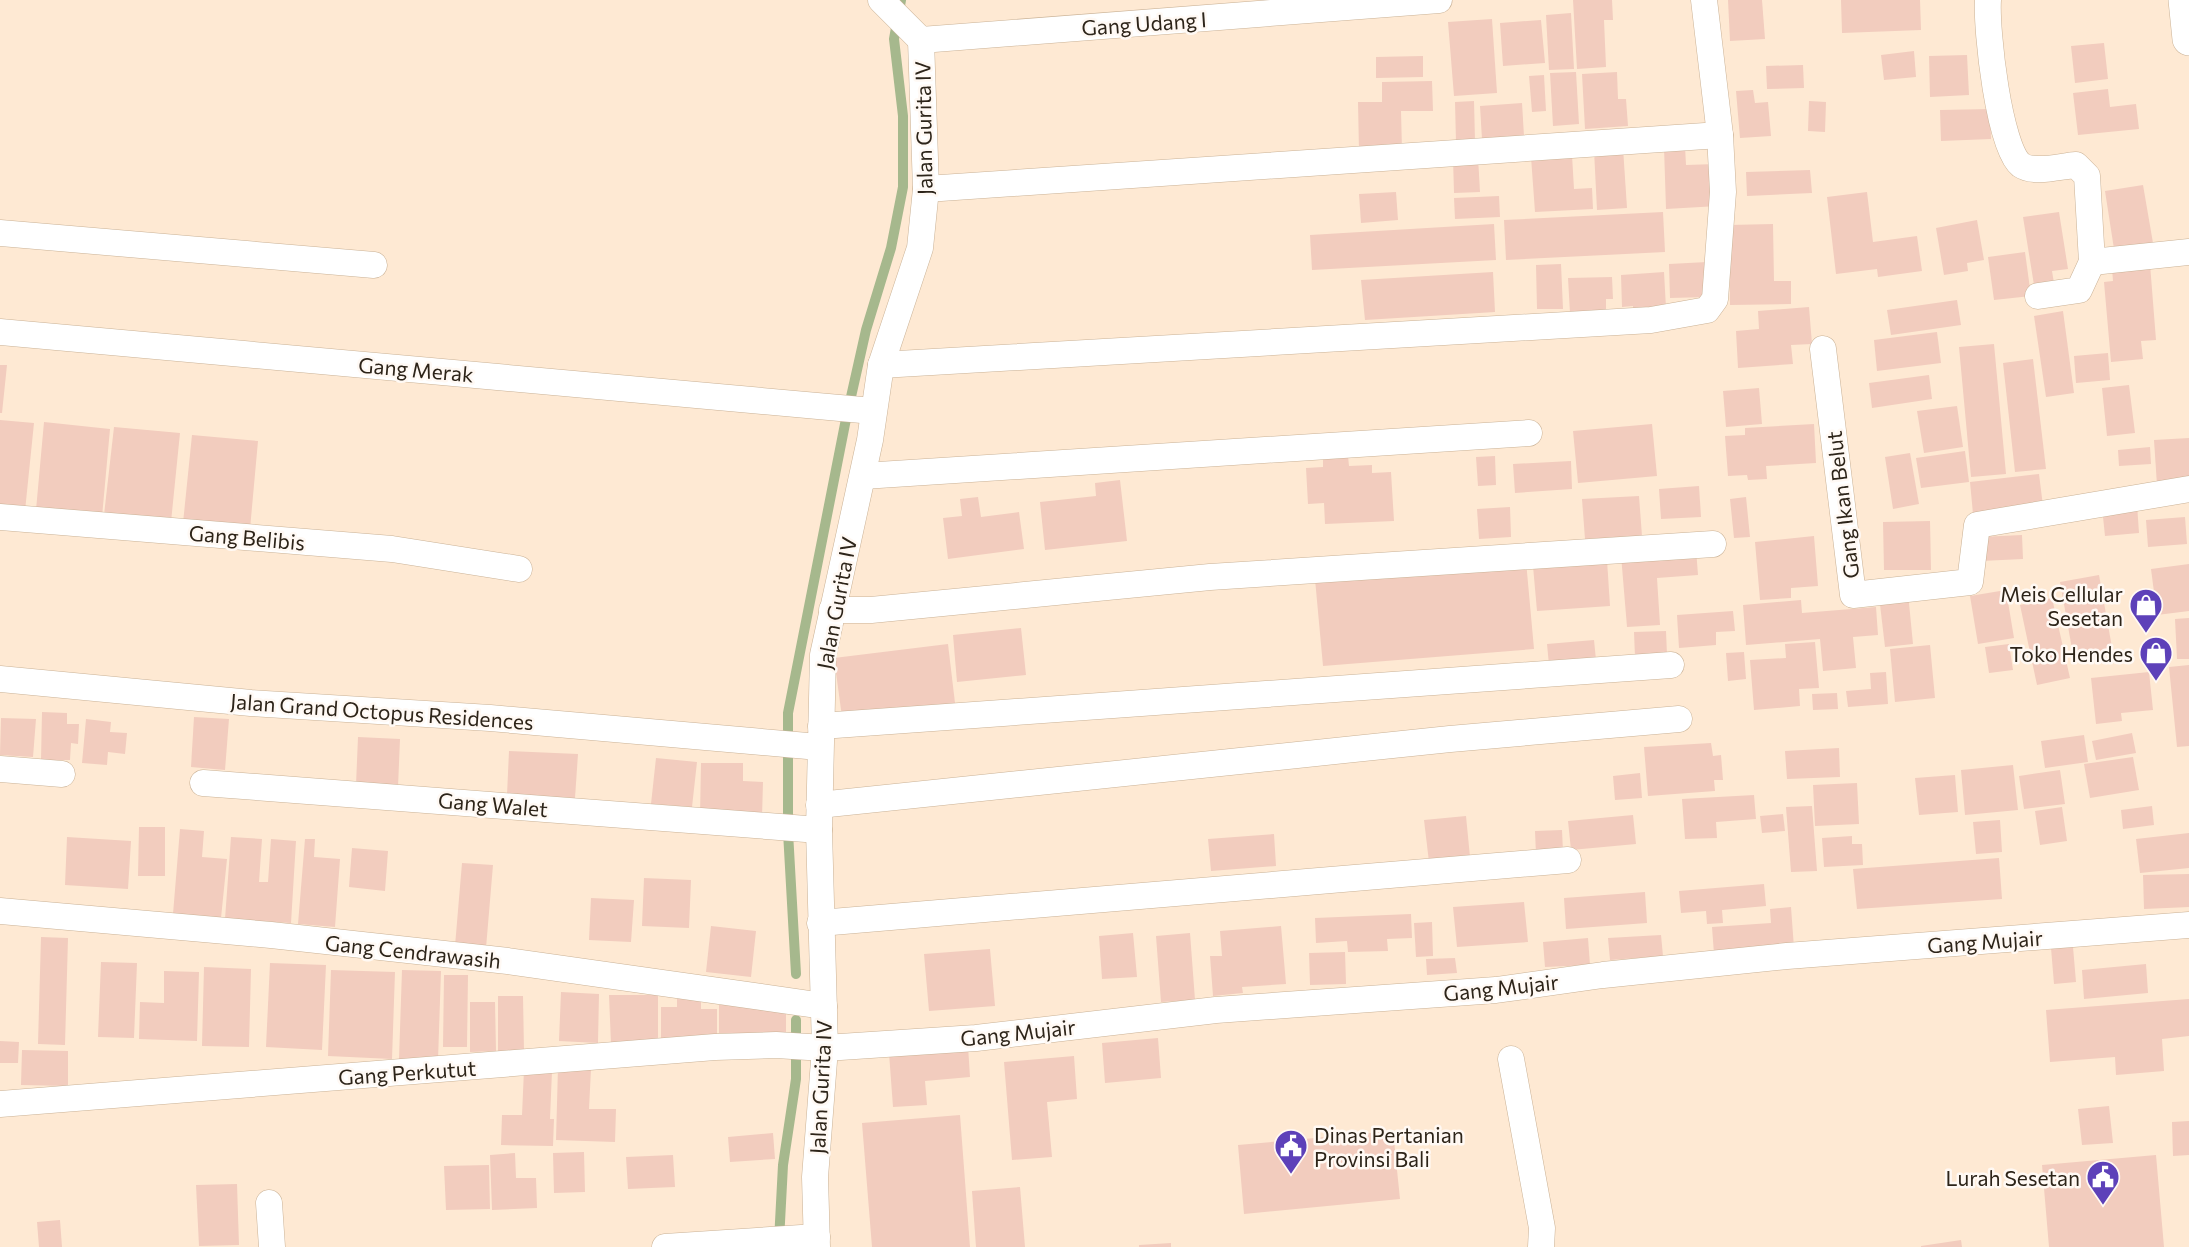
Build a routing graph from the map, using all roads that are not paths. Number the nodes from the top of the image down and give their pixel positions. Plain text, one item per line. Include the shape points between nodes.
1 (1428, 0) edge
2 (1704, 0) edge
3 (1988, 0) edge
4 (2185, 0) edge
5 (884, 4) edge
6 (918, 36) junction
7 (2189, 39) edge
8 (1720, 135) junction
9 (926, 189) junction
10 (0, 233) edge
11 (2189, 252) edge
12 (2092, 262) junction
13 (374, 265) dead end
14 (2038, 296) dead end
15 (0, 332) edge
16 (1823, 349) dead end
17 (881, 365) junction
18 (852, 409) junction
19 (1529, 433) dead end
20 (863, 476) junction
21 (2189, 489) edge
22 (0, 517) edge
23 (1713, 544) dead end
24 (519, 569) dead end
25 (832, 610) junction
26 (1671, 665) dead end
27 (0, 680) edge
28 (1679, 719) dead end
29 (817, 740) junction
30 (0, 769) edge
31 (62, 774) dead end
32 (203, 783) dead end
33 (806, 822) junction
34 (1568, 860) dead end
35 (0, 911) edge
36 (820, 923) junction
37 (2189, 926) edge
38 (824, 1006) junction
39 (819, 1048) junction
40 (1511, 1059) dead end
41 (0, 1104) edge
42 (269, 1203) dead end
43 (814, 1240) edge
44 (272, 1247) edge
45 (665, 1247) edge
46 (1541, 1247) edge

1 - 6 street, Gang Udang I
2 - 8 street
3 - 12 street via 1992,70 2009,146 2024,167 2076,165 2087,176
4 - 7 main road
5 - 6 street
6 - 9 street, Jalan Gurita IV
8 - 9 street
8 - 17 street via 1722,224 1715,299 1707,310 1651,320
9 - 17 street, Jalan Gurita IV via 920,248
10 - 13 street
11 - 12 street
12 - 14 street via 2079,290
15 - 18 street, Gang Merak
16 - 21 street, Gang Ikan Belut via 1853,595 1970,582 1977,525
17 - 18 street, Jalan Gurita IV
18 - 20 street, Jalan Gurita IV
19 - 20 street
20 - 25 street, Jalan Gurita IV
22 - 24 street, Gang Belibis via 392,549
23 - 25 street via 1222,576 871,610
25 - 29 street, Jalan Gurita IV via 823,655
26 - 29 street, Jalan Grand Octopus Residences
27 - 29 street, Jalan Grand Octopus Residences via 251,703 765,740
28 - 33 street, Gang Walet via 1450,739
29 - 33 street, Jalan Gurita IV
30 - 31 street
32 - 33 street, Gang Walet
33 - 36 street, Jalan Gurita IV
34 - 36 street
35 - 38 street, Gang Cendrawasih via 508,961
36 - 38 street, Jalan Gurita IV
37 - 39 street, Gang Mujair via 1787,956 1496,990 1216,1010 976,1038
38 - 39 street, Jalan Gurita IV
39 - 41 street, Gang Perkutut via 716,1047
39 - 43 street, Jalan Gurita IV
40 - 46 street via 1542,1228
42 - 44 street
43 - 45 street

